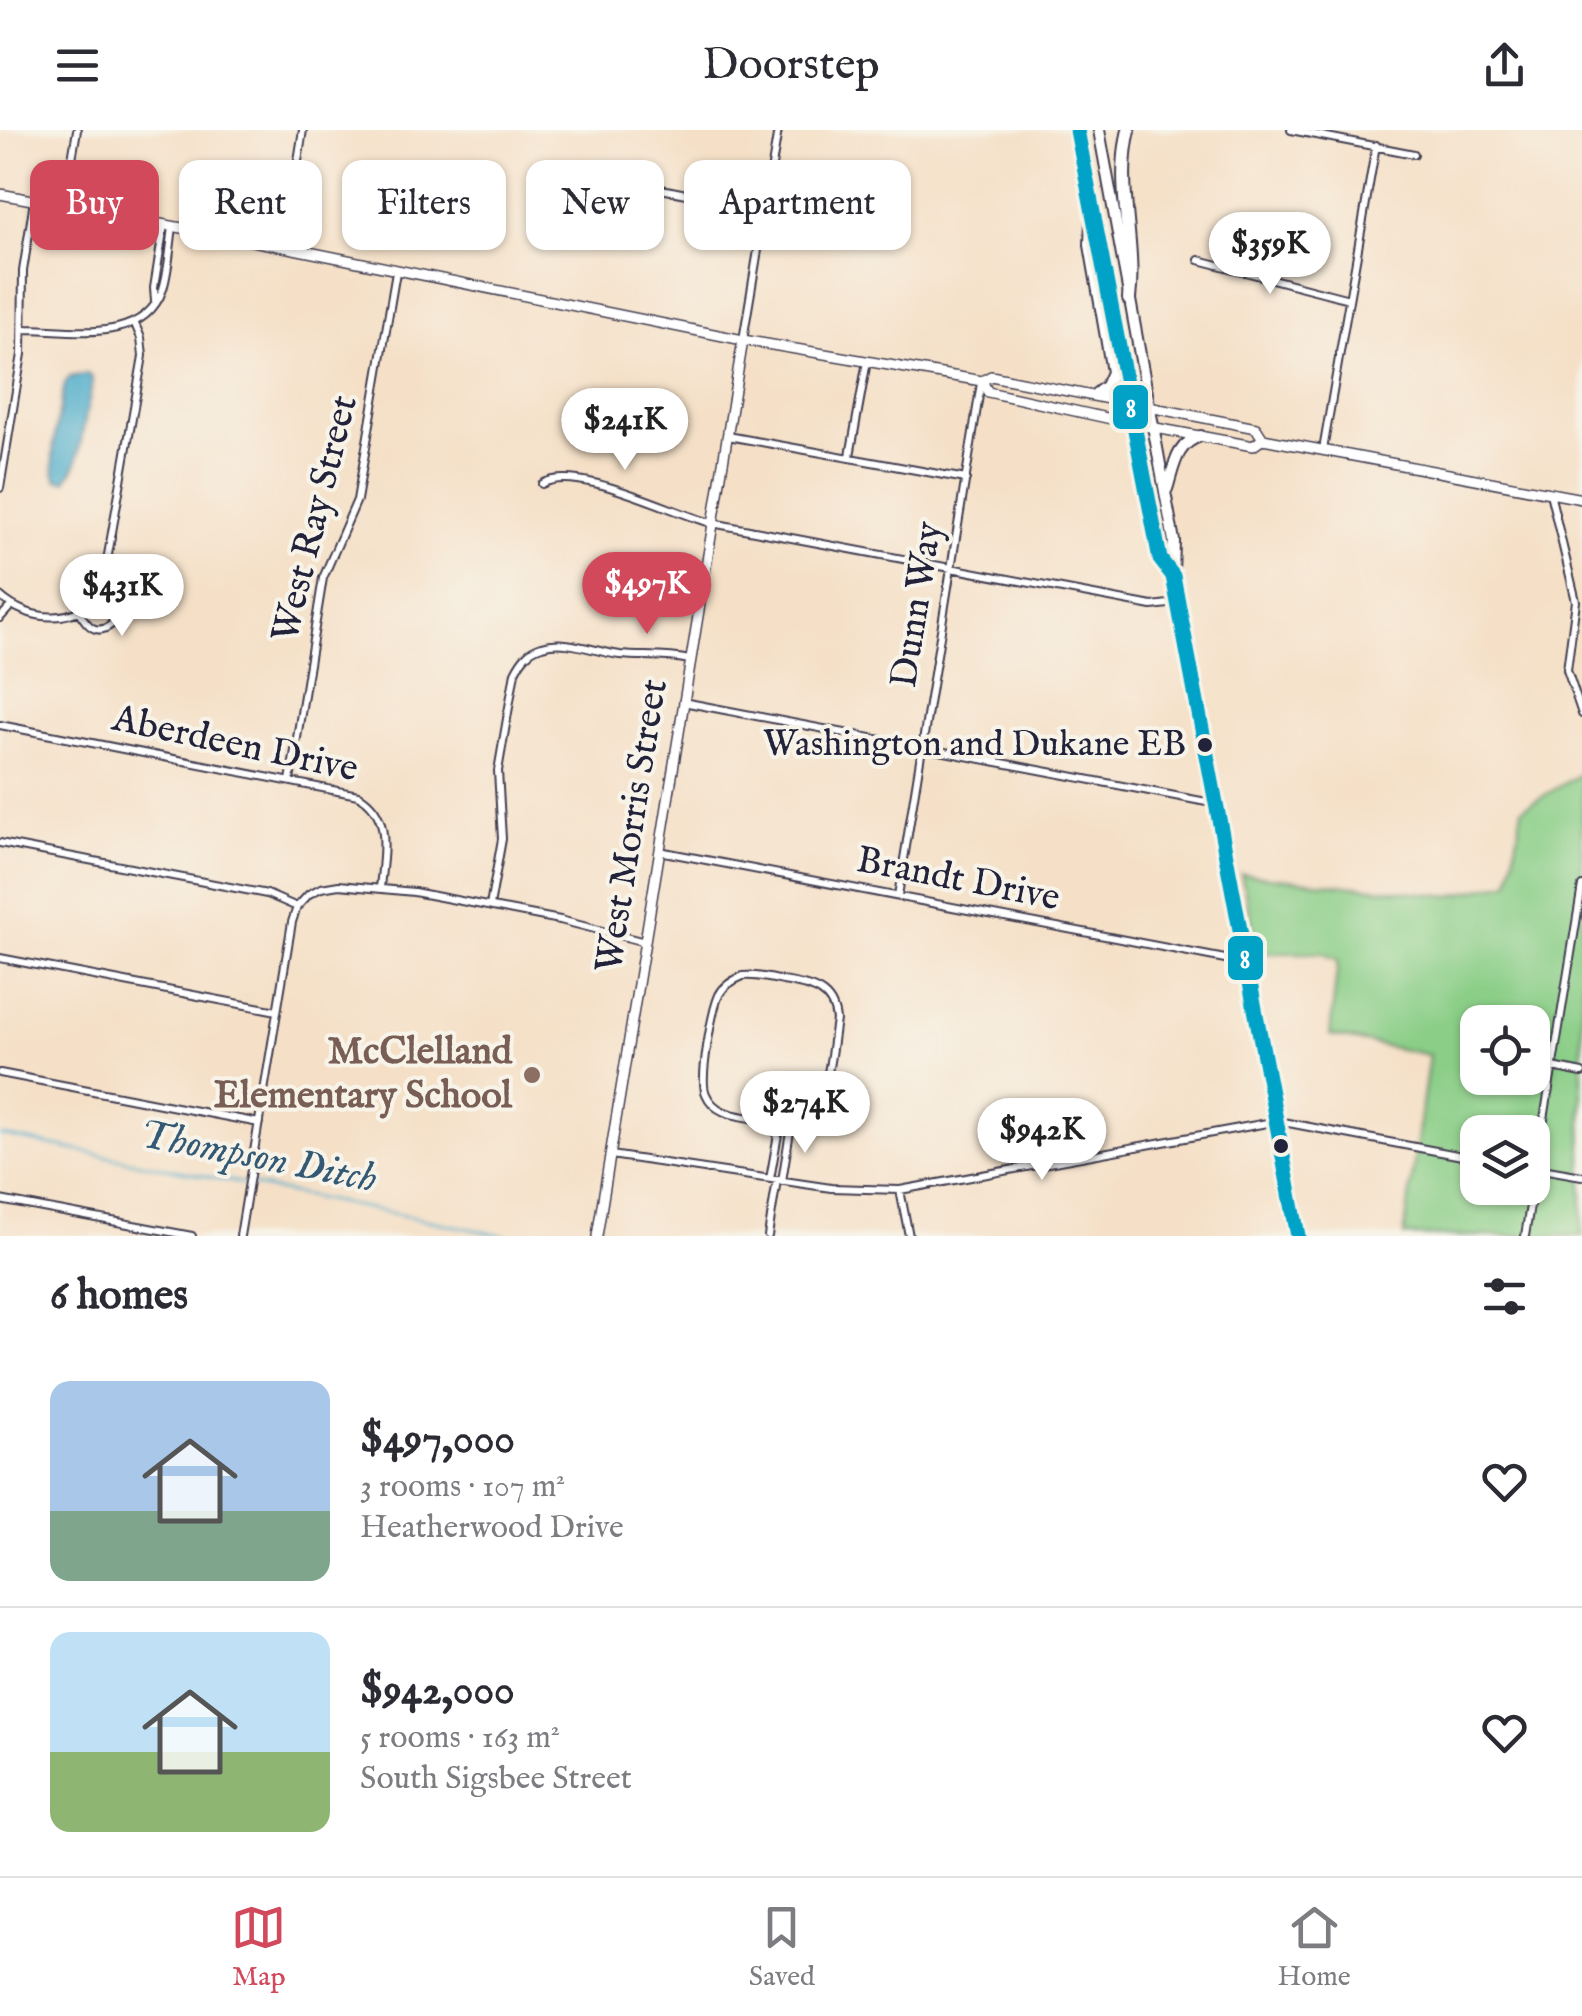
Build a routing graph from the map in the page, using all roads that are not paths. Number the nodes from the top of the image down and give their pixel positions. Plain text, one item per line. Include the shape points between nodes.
1 (77, 130) edge
2 (304, 130) edge
3 (778, 130) edge
4 (1077, 130) edge
5 (1098, 130) edge
6 (1130, 130) edge
7 (1291, 130) edge
8 (1376, 145) junction
9 (1414, 154) dead end
10 (72, 160) edge
11 (299, 160) edge
12 (773, 160) edge
13 (0, 194) edge
14 (30, 200) edge
15 (1092, 203) junction
16 (159, 224) edge
17 (168, 226) junction
18 (179, 228) edge
19 (30, 229) edge
20 (297, 250) edge
21 (757, 250) edge
22 (1199, 260) dead end
23 (396, 272) junction
24 (1128, 299) junction
25 (1350, 299) junction
26 (135, 324) junction
27 (22, 329) junction
28 (742, 340) junction
29 (867, 362) junction
30 (982, 382) junction
31 (1094, 395) junction
32 (1130, 402) junction
33 (1149, 406) junction
34 (1134, 424) junction
35 (1153, 428) junction
36 (727, 436) junction
37 (1201, 436) junction
38 (1263, 439) junction
39 (1324, 450) junction
40 (850, 456) junction
41 (966, 480) junction
42 (542, 484) dead end
43 (0, 488) edge
44 (1550, 493) junction
45 (1166, 494) junction
46 (1582, 499) edge
47 (712, 523) junction
48 (952, 568) junction
49 (1173, 576) junction
50 (100, 593) junction
51 (0, 596) edge
52 (1177, 603) junction
53 (12, 606) junction
54 (79, 612) junction
55 (0, 618) edge
56 (690, 660) junction
57 (684, 702) junction
58 (1582, 714) edge
59 (0, 725) edge
60 (922, 747) junction
61 (290, 781) junction
62 (1216, 804) junction
63 (0, 843) edge
64 (660, 851) junction
65 (1582, 886) edge
66 (380, 888) junction
67 (898, 896) junction
68 (490, 906) junction
69 (297, 907) junction
70 (645, 942) junction
71 (0, 958) edge
72 (1246, 962) junction
73 (277, 1011) junction
74 (1553, 1067) junction
75 (1582, 1073) edge
76 (0, 1074) edge
77 (1545, 1115) edge
78 (1278, 1120) junction
79 (259, 1123) junction
80 (780, 1123) junction
81 (791, 1125) junction
82 (609, 1155) junction
83 (1460, 1155) edge
84 (1550, 1172) edge
85 (1582, 1176) edge
86 (776, 1180) junction
87 (900, 1190) junction
88 (0, 1200) edge
89 (1530, 1205) edge
90 (192, 1236) edge
91 (240, 1236) edge
92 (597, 1236) edge
93 (768, 1236) edge
94 (909, 1236) edge
95 (1298, 1236) edge
96 (1525, 1236) edge

1 - 10 street
2 - 11 street
3 - 12 street, West Morris Street
4 - 15 main road
5 - 24 main road
6 - 24 highway via 1123,171 1133,268
7 - 8 street
8 - 9 street
8 - 25 street
13 - 14 street
15 - 31 main road via 1090,246 1112,372
15 - 32 main road
16 - 17 street
17 - 18 street
17 - 26 street via 162,291
19 - 27 street
20 - 23 street
21 - 28 street, West Morris Street
22 - 25 street
23 - 28 street
23 - 61 street, West Ray Street via 358,500 322,578
24 - 33 main road
25 - 39 street
26 - 27 street
26 - 50 street via 143,356
27 - 43 street
28 - 29 street
28 - 36 street, West Morris Street
29 - 30 street
29 - 40 street
30 - 31 street via 991,376
30 - 34 street via 988,392
30 - 41 street, Dunn Way
31 - 32 street
32 - 33 street
32 - 34 main road
33 - 35 main road
33 - 38 street via 1256,428
34 - 35 street
34 - 49 main road via 1160,559
35 - 37 street
35 - 45 main road
36 - 40 street
36 - 47 street, West Morris Street
37 - 38 street via 1252,446
37 - 45 main road via 1180,450
38 - 39 street
39 - 44 street
40 - 41 street
41 - 48 street, Dunn Way
42 - 47 street via 558,478 636,494
44 - 46 street
44 - 58 street via 1576,601 1568,670
45 - 49 main road
47 - 48 street
47 - 56 street, West Morris Street
48 - 52 street via 1152,606
48 - 60 street, Dunn Way
49 - 52 main road
50 - 54 street
50 - 54 street via 115,608 112,624 95,630
51 - 53 street
52 - 62 main road
53 - 54 street via 38,615
53 - 55 street
56 - 57 street, West Morris Street
56 - 68 street via 550,644 532,650 516,669 498,771 502,835
57 - 60 street
57 - 64 street, West Morris Street
59 - 61 street, Aberdeen Drive
60 - 62 street
60 - 67 street, Dunn Way
61 - 66 street, Aberdeen Drive via 352,792 373,805 384,835
62 - 72 main road
63 - 69 street via 271,895
64 - 67 street, Brandt Drive
64 - 70 street, West Morris Street
65 - 74 street
66 - 68 street
66 - 69 street via 328,886
67 - 72 street, Brandt Drive
68 - 70 street
69 - 73 street
70 - 82 street, West Morris Street
71 - 73 street
72 - 78 main road
73 - 79 street
74 - 75 street
74 - 77 street
76 - 79 street
78 - 83 street
78 - 87 street
78 - 95 main road
79 - 91 street
80 - 81 street
80 - 81 street via 724,1112 707,1098 703,1078 718,1001 743,976 812,986 828,998 836,1020 821,1102
80 - 86 street
81 - 86 street
82 - 86 street
82 - 92 street, West Morris Street
84 - 85 street
86 - 87 street
86 - 93 street
87 - 94 street
88 - 90 street
89 - 96 street

